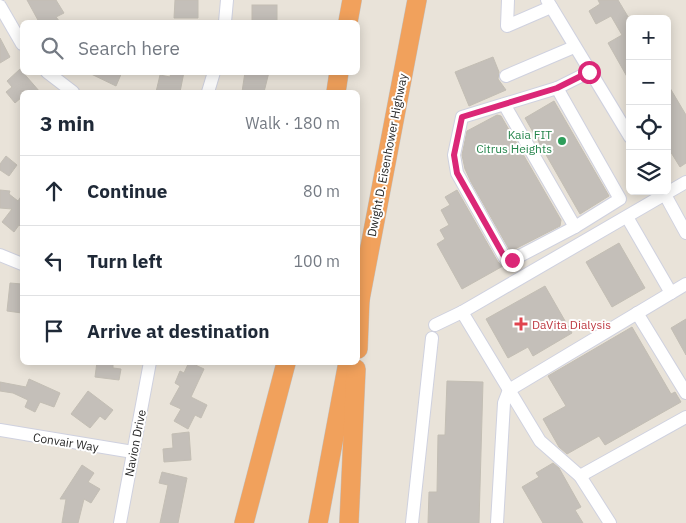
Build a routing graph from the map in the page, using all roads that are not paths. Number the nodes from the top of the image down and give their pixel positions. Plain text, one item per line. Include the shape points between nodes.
1 (227, 0) edge
2 (352, 0) edge
3 (417, 0) edge
4 (508, 0) edge
5 (549, 3) edge
6 (0, 6) edge
7 (225, 20) edge
8 (348, 20) edge
9 (20, 41) edge
10 (574, 47) junction
11 (589, 72) junction
12 (51, 75) edge
13 (213, 75) edge
14 (339, 75) edge
15 (506, 76) dead end
16 (557, 88) junction
17 (70, 90) edge
18 (209, 90) edge
19 (336, 90) edge
20 (504, 104) junction
21 (626, 131) edge
22 (686, 182) edge
23 (671, 190) edge
24 (661, 195) edge
25 (665, 195) edge
26 (620, 199) junction
27 (628, 216) junction
28 (575, 227) junction
29 (686, 233) edge
30 (0, 255) edge
31 (20, 263) edge
32 (686, 284) edge
33 (671, 293) junction
34 (360, 297) edge
35 (462, 312) junction
36 (637, 313) junction
37 (435, 325) dead end
38 (432, 338) dead end
39 (149, 365) edge
40 (286, 365) edge
41 (287, 365) edge
42 (347, 365) edge
43 (357, 365) edge
44 (509, 390) junction
45 (686, 393) edge
46 (686, 416) edge
47 (0, 430) edge
48 (133, 452) junction
49 (580, 476) junction
50 (120, 523) edge
51 (244, 523) edge
52 (257, 523) edge
53 (318, 523) edge
54 (349, 523) edge
55 (412, 523) edge
56 (497, 523) edge
57 (610, 523) edge

1 - 7 street
2 - 8 highway
3 - 34 highway, Dwight D. Eisenhower Highway
4 - 5 street via 507,26
5 - 10 street
6 - 9 street
10 - 11 street
10 - 15 street
11 - 16 street
11 - 21 street
12 - 17 street
13 - 18 street
14 - 19 highway
16 - 20 street
16 - 26 street
20 - 28 street
20 - 28 street via 462,117 454,155 457,173 505,258 512,260
22 - 23 street
24 - 27 street
25 - 29 street
26 - 27 street
26 - 28 street
27 - 33 street
27 - 35 street
30 - 31 street
32 - 33 street
33 - 36 street
35 - 37 street
35 - 44 street
36 - 44 street
36 - 45 street
38 - 55 street
39 - 48 street, Navion Drive
40 - 51 highway
41 - 52 highway
42 - 53 highway
43 - 54 highway
44 - 49 street via 540,441
44 - 56 street via 504,403
46 - 49 street
47 - 48 street, Convair Way
48 - 50 street, Navion Drive
49 - 57 street

